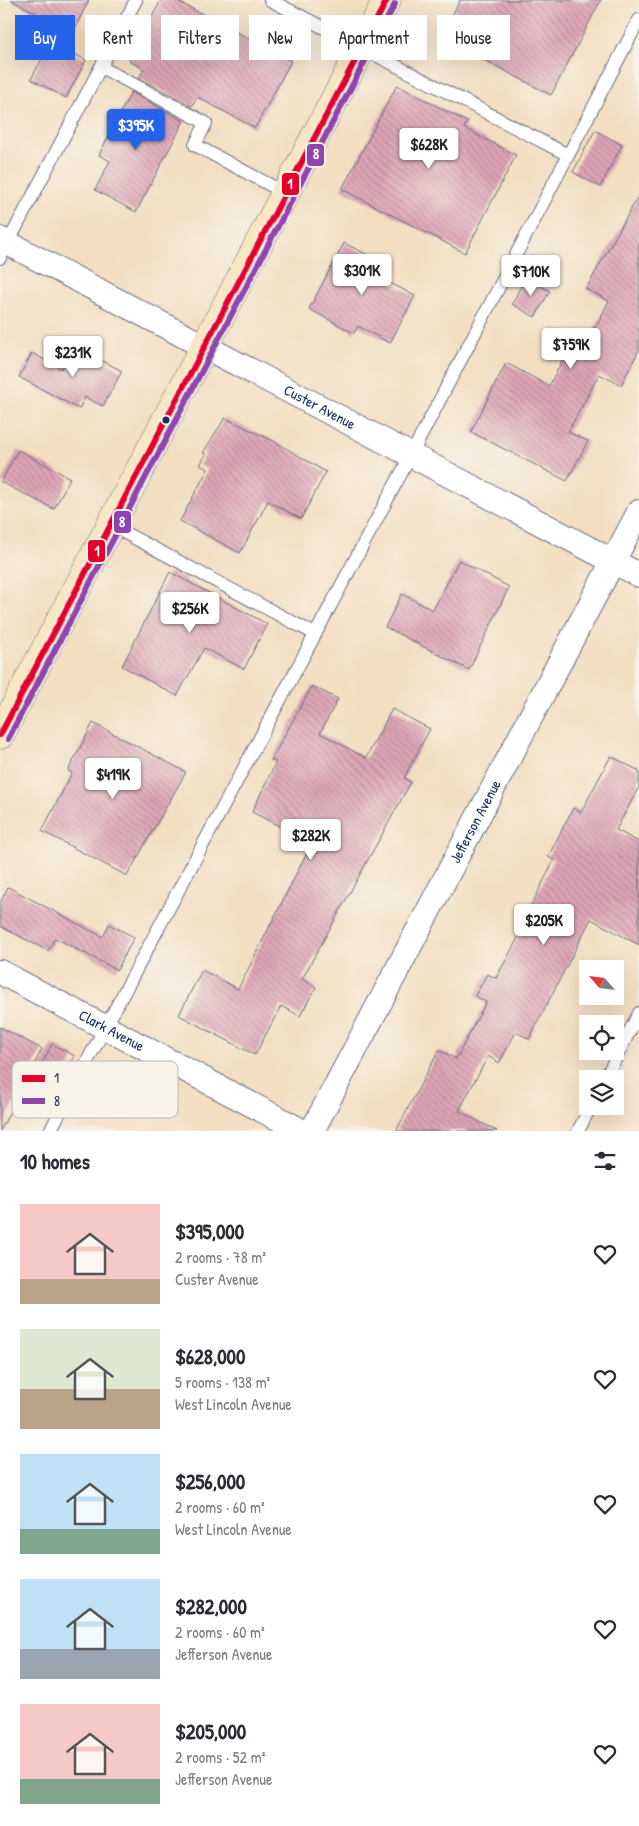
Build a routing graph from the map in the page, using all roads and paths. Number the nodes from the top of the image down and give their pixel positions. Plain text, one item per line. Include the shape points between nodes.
1 (136, 0) edge
2 (270, 0) edge
3 (387, 0) edge
4 (379, 15) edge
5 (639, 20) edge
6 (321, 27) edge
7 (356, 60) edge
8 (385, 60) edge
9 (101, 67) junction
10 (568, 155) junction
11 (285, 193) junction
12 (2, 247) edge
13 (204, 346) junction
14 (411, 455) junction
15 (639, 512) edge
16 (110, 525) junction
17 (613, 562) junction
18 (639, 576) edge
19 (315, 634) junction
20 (0, 735) edge
21 (0, 972) edge
22 (639, 1012) edge
23 (104, 1027) junction
24 (86, 1061) edge
25 (169, 1061) edge
26 (178, 1066) edge
27 (610, 1070) edge
28 (586, 1115) edge
29 (57, 1118) edge
30 (50, 1131) edge
31 (302, 1131) edge
32 (312, 1131) edge
33 (578, 1131) edge

1 - 9 lane
2 - 6 lane
3 - 4 main road
5 - 10 lane
7 - 11 main road
8 - 10 lane
9 - 11 lane via 206,123 195,144
9 - 12 lane
10 - 14 lane
11 - 13 main road
12 - 13 street, Custer Avenue
13 - 14 street, Custer Avenue
13 - 16 main road
14 - 17 street, Custer Avenue
14 - 19 lane
15 - 17 street, Jefferson Avenue
16 - 19 lane
16 - 20 main road
17 - 18 street, Custer Avenue
17 - 32 street, Jefferson Avenue
19 - 23 lane
21 - 23 street, Clark Avenue
22 - 27 lane
23 - 24 lane
23 - 25 street, Clark Avenue
26 - 31 street, Clark Avenue
28 - 33 lane
29 - 30 lane

